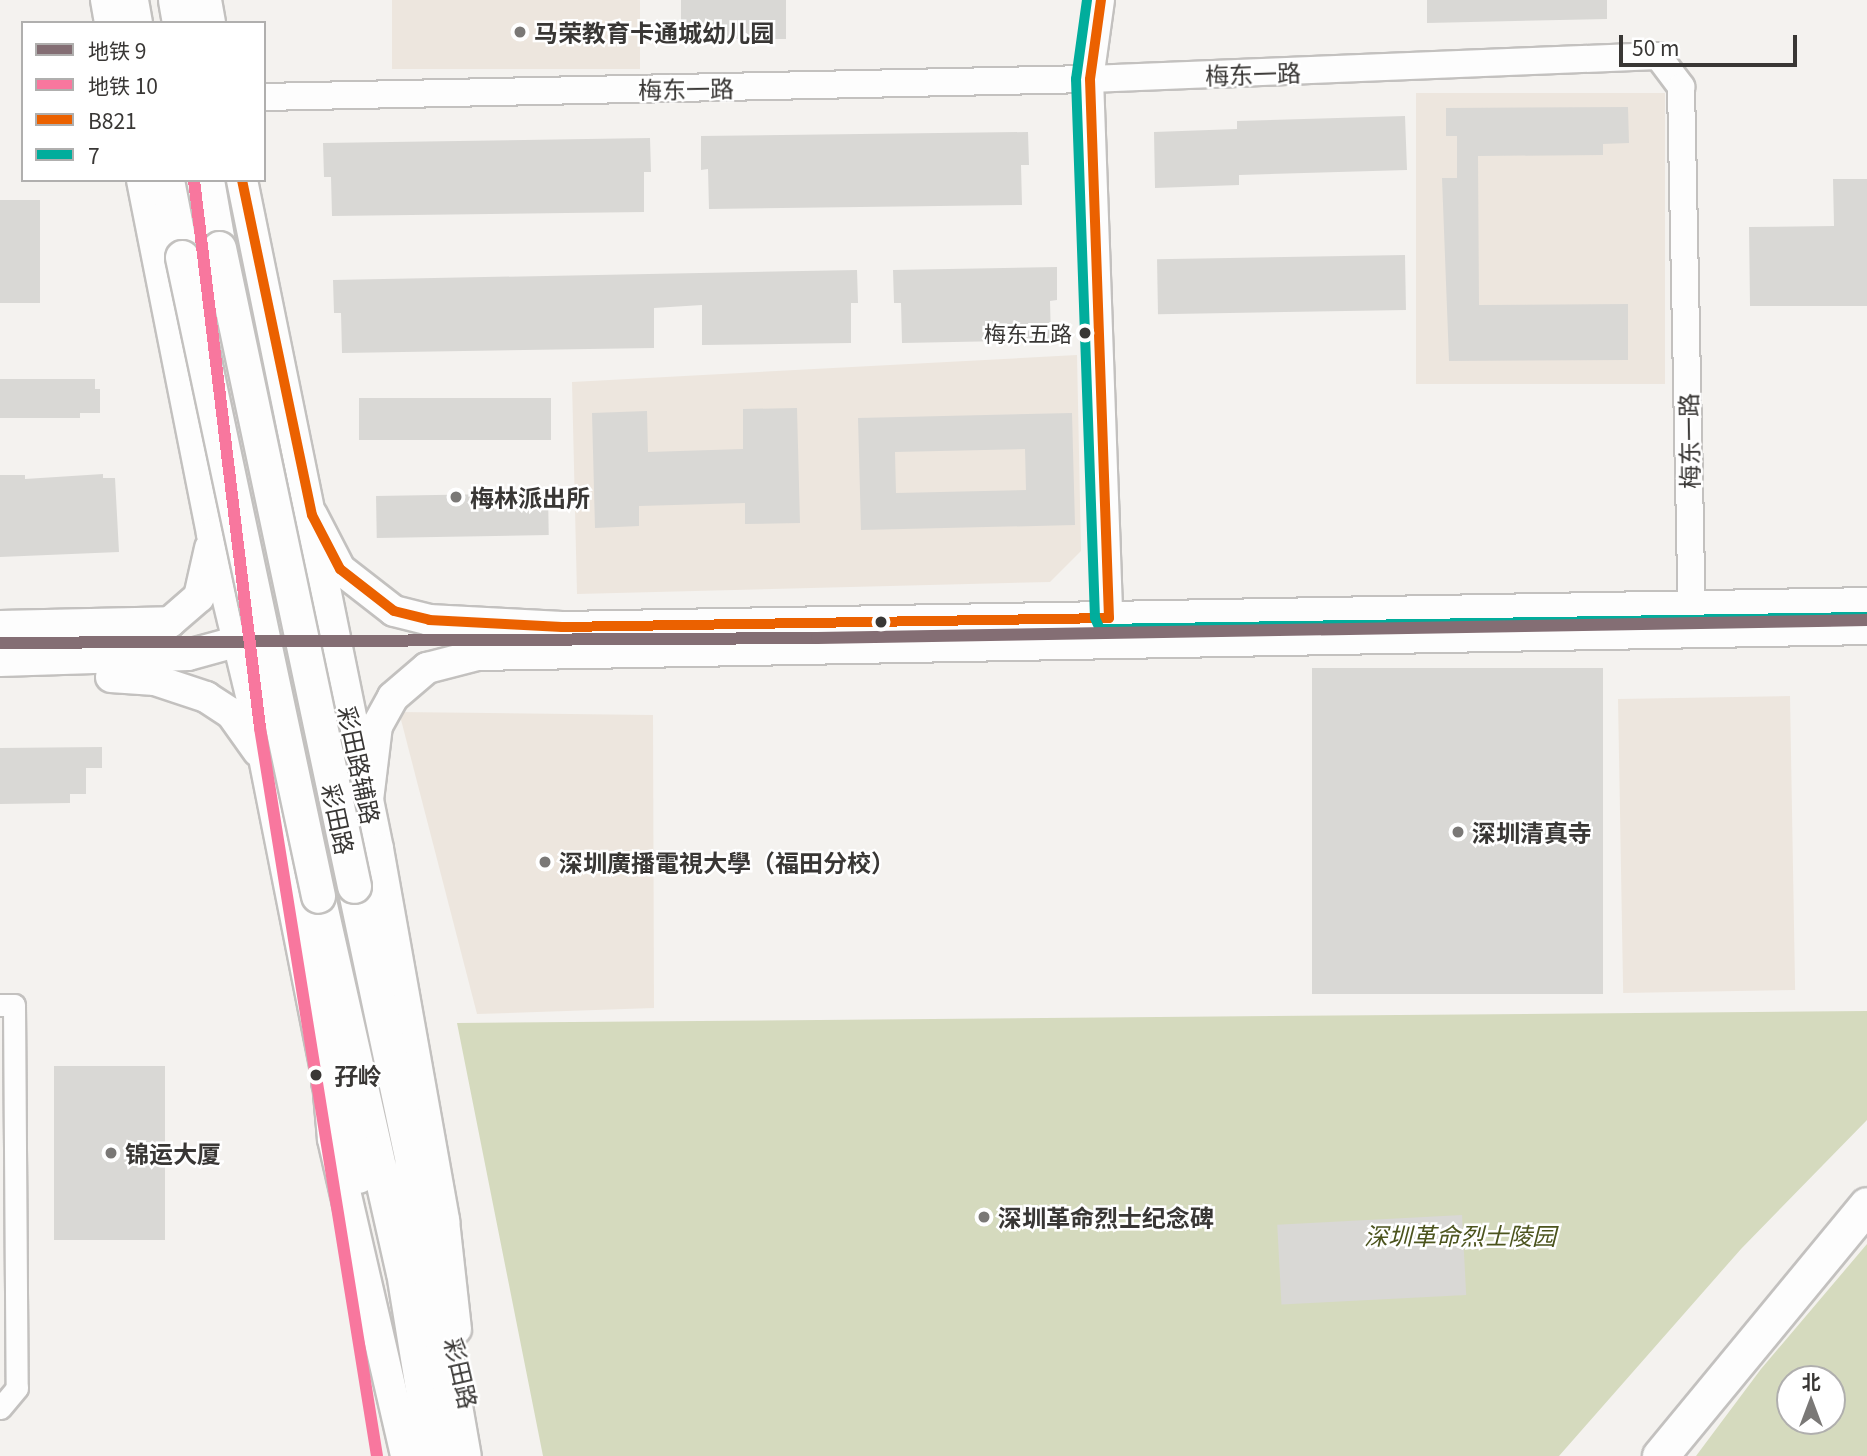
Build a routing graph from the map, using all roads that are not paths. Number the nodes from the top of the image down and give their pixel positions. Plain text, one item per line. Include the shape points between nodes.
1 (106, 0) edge
2 (131, 0) edge
3 (175, 0) edge
4 (206, 0) edge
5 (1101, 0) edge
6 (110, 21) edge
7 (135, 21) edge
8 (179, 21) edge
9 (210, 21) edge
10 (1090, 79) junction
11 (266, 97) edge
12 (142, 182) edge
13 (167, 182) edge
14 (207, 182) edge
15 (242, 182) edge
16 (312, 515) junction
17 (212, 534) junction
18 (328, 603) junction
19 (1867, 603) edge
20 (1692, 618) junction
21 (0, 626) edge
22 (1867, 629) edge
23 (1110, 630) junction
24 (562, 639) junction
25 (236, 644) junction
26 (0, 661) edge
27 (343, 684) junction
28 (255, 712) junction
29 (266, 769) junction
30 (368, 800) junction
31 (7, 1005) edge
32 (328, 1082) junction
33 (412, 1165) junction
34 (1867, 1205) edge
35 (459, 1353) junction
36 (421, 1393) junction
37 (0, 1409) edge
38 (406, 1456) edge
39 (433, 1456) edge
40 (463, 1456) edge
41 (481, 1456) edge
42 (1660, 1456) edge

1 - 6 main road
2 - 7 main road
3 - 8 main road
4 - 9 main road
5 - 10 street
10 - 11 street, 梅东一路
10 - 20 street, 梅东一路 via 1658,56 1681,87
10 - 23 street
12 - 17 main road
13 - 36 main road, 彩田路, bridge via 318,896 403,1272
14 - 33 main road, 彩田路, bridge
15 - 16 main road, 彩田路辅路
16 - 18 main road, 彩田路辅路
16 - 24 main road via 340,569 394,611
17 - 21 main road via 206,583 199,597 170,622
17 - 25 main road
18 - 25 main road via 283,629
18 - 27 main road, 彩田路辅路
19 - 20 main road
20 - 22 main road
20 - 23 main road
23 - 24 main road
24 - 30 main road via 427,668 393,697 377,726
25 - 26 main road via 146,659
25 - 28 main road
26 - 29 main road via 186,688 230,713 256,745
27 - 28 main road via 334,673 314,664 287,666 262,684
27 - 30 main road, 彩田路辅路
28 - 29 main road
29 - 32 main road
30 - 35 main road, 彩田路辅路 via 444,1221
31 - 37 street via 17,1388
32 - 36 main road via 349,1136 379,1271
32 - 38 main road via 333,1139
33 - 35 main road, 彩田路
33 - 40 highway
34 - 42 highway
35 - 41 main road, 彩田路
36 - 39 main road, 彩田路

